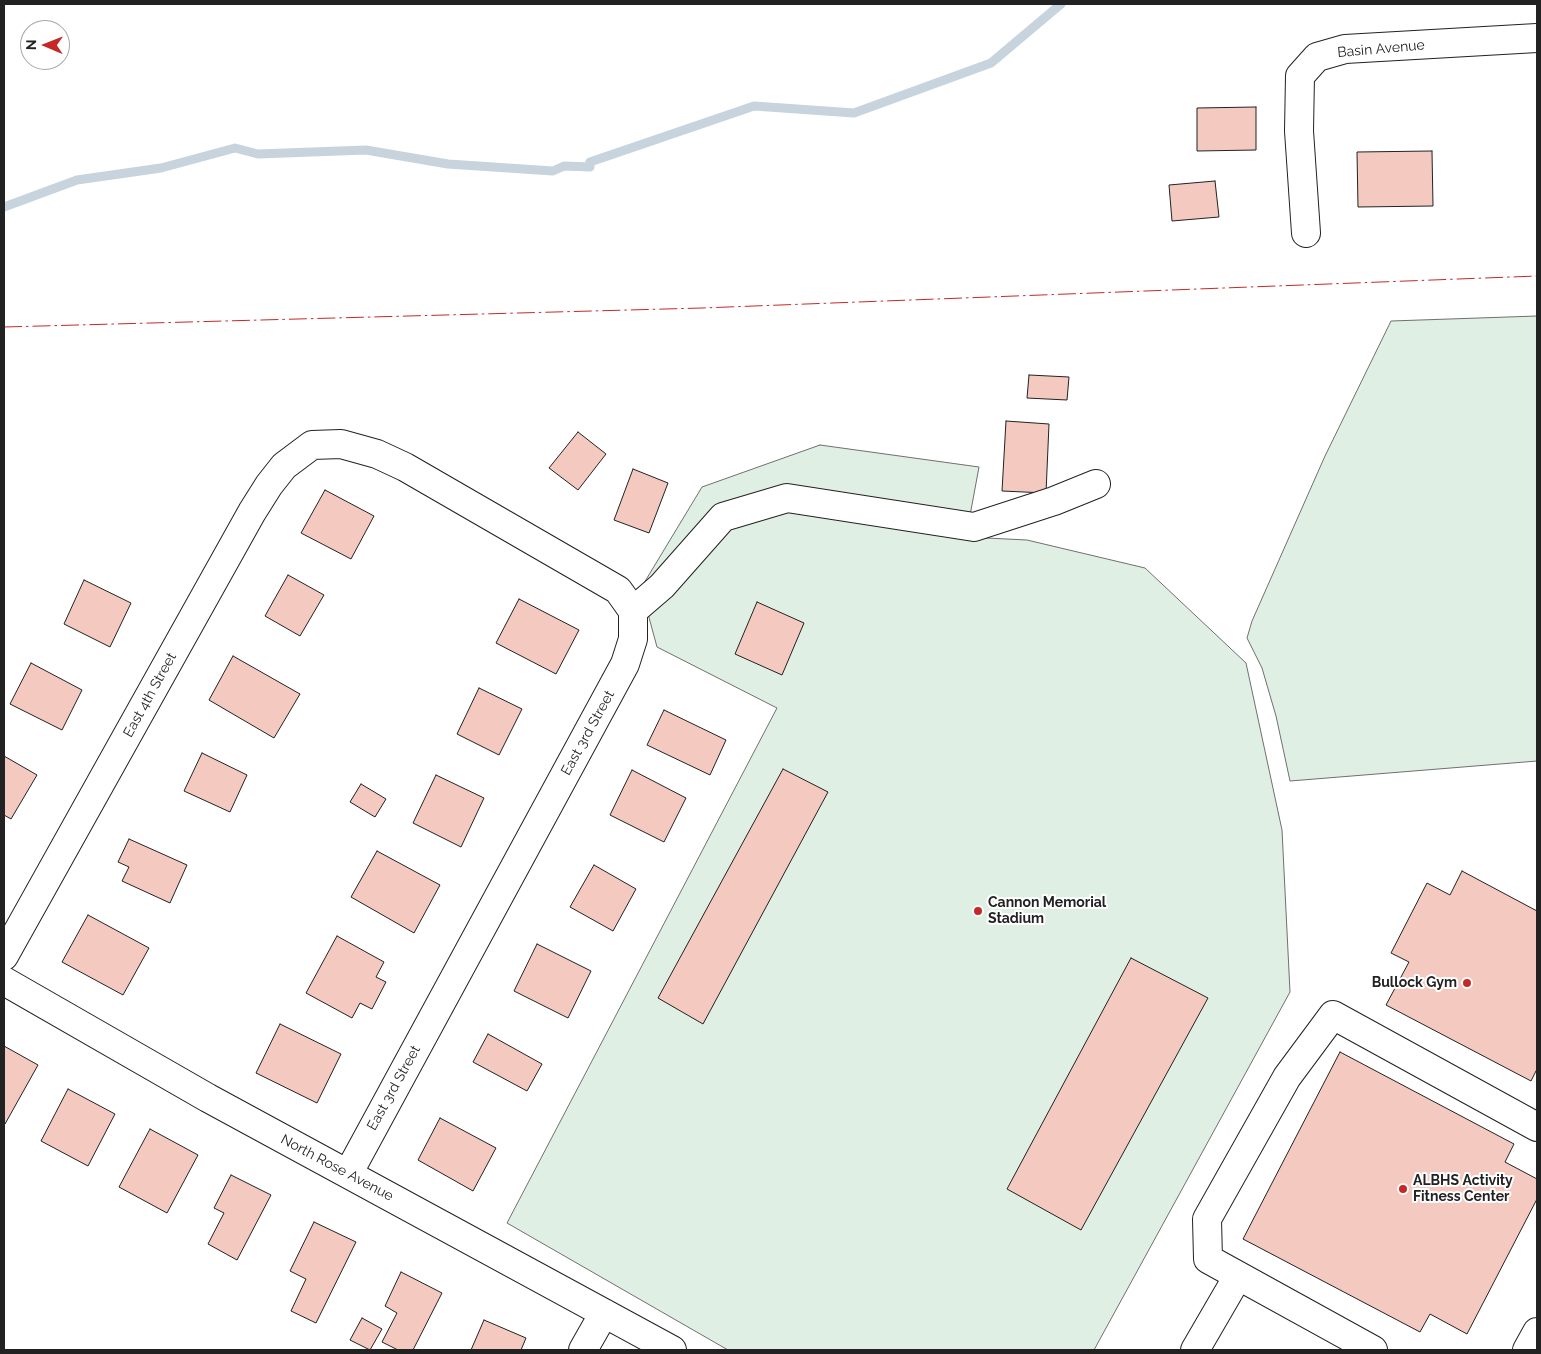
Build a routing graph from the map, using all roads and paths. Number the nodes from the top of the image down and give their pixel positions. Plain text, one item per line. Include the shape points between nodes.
1 (1537, 38) edge
2 (1306, 233) dead end
3 (1096, 484) dead end
4 (633, 611) junction
5 (4, 956) edge
6 (4, 981) edge
7 (1537, 1127) edge
8 (348, 1174) junction
9 (1238, 1276) junction
10 (604, 1313) junction
11 (1537, 1332) edge
12 (583, 1350) edge
13 (672, 1350) edge
14 (1196, 1350) edge
15 (1373, 1350) edge
16 (1527, 1350) edge

1 - 2 street, Basin Avenue via 1345,49 1317,57 1300,76 1299,131
3 - 4 street via 974,527 787,498 723,518 662,586
4 - 5 street, East 4th Street via 618,590 405,466 341,444 312,445 284,466 252,512
4 - 8 street, East 3rd Street via 634,639 625,664
6 - 8 street, North Rose Avenue
7 - 9 street via 1334,1015 1287,1077 1207,1219 1208,1259
8 - 10 street, North Rose Avenue
9 - 14 street
9 - 15 street
10 - 12 street
10 - 13 street, North Rose Avenue
11 - 16 street

